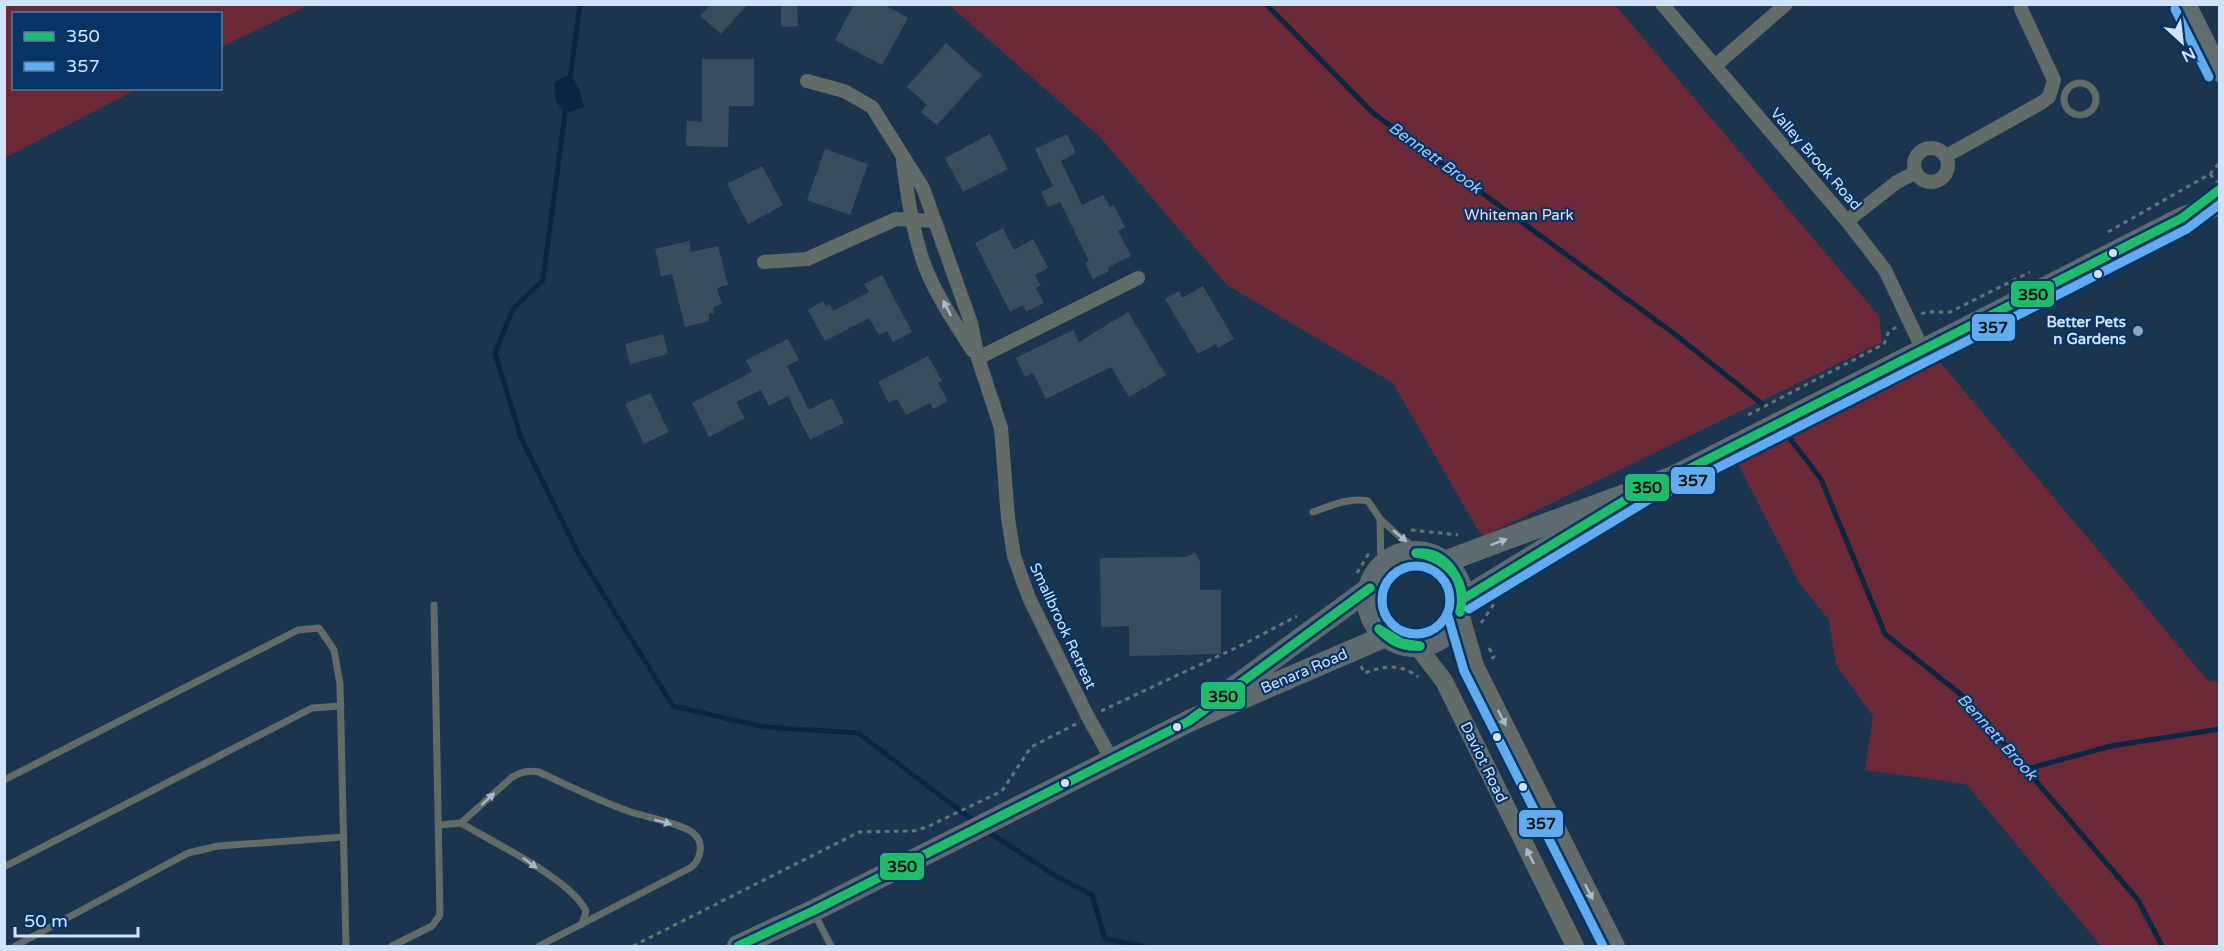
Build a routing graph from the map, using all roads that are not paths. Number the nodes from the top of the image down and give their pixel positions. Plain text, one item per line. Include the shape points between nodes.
1 (1662, 4) edge
2 (1786, 4) edge
3 (2186, 4) edge
4 (2021, 9) dead end
5 (1715, 66) junction
6 (2220, 72) edge
7 (807, 81) dead end
8 (2058, 94) junction
9 (1946, 156) junction
10 (902, 157) junction
11 (1916, 172) junction
12 (2215, 182) edge
13 (2220, 204) edge
14 (2182, 218) junction
15 (911, 220) junction
16 (935, 221) junction
17 (1847, 221) junction
18 (764, 262) dead end
19 (1138, 278) dead end
20 (1923, 350) junction
21 (978, 358) junction
22 (1645, 488) junction
23 (1313, 512) dead end
24 (1380, 519) junction
25 (1421, 552) junction
26 (1444, 562) junction
27 (1381, 567) junction
28 (1362, 583) junction
29 (434, 605) dead end
30 (1462, 606) junction
31 (1386, 636) junction
32 (1417, 646) junction
33 (341, 706) junction
34 (1189, 721) junction
35 (1112, 760) junction
36 (4, 780) edge
37 (461, 823) junction
38 (439, 825) junction
39 (344, 837) junction
40 (4, 867) edge
41 (813, 911) junction
42 (582, 924) junction
43 (15, 946) edge
44 (346, 946) edge
45 (395, 946) edge
46 (539, 946) edge
47 (738, 946) edge
48 (831, 946) edge
49 (1575, 946) edge
50 (1616, 946) edge

1 - 5 street, Valley Brook Road
2 - 5 street
3 - 6 main road
4 - 8 street
5 - 17 street, Valley Brook Road
7 - 10 street, Smallbrook Retreat via 844,91 872,107
8 - 8 lane via 2081,83 2088,84 2096,93 2096,105 2089,114 2079,116 2066,107
8 - 9 street
9 - 11 street via 1936,149 1924,149 1916,158
9 - 11 street via 1948,168 1941,178 1924,180
10 - 15 street, Smallbrook Retreat
10 - 16 street, Smallbrook Retreat via 923,188
11 - 17 street
12 - 14 main road
13 - 14 main road
14 - 20 main road
15 - 16 street
15 - 18 street via 896,219 807,259
21 -> 15 street, Smallbrook Retreat via 955,324 924,264
16 - 21 street, Smallbrook Retreat via 971,323
17 - 20 street, Valley Brook Road via 1885,270
19 - 21 street
20 - 22 main road
21 - 35 street, Smallbrook Retreat via 1001,428 1014,556 1029,597
26 -> 22 main road
22 - 30 main road
23 - 24 lane via 1359,499 1368,501
24 -> 25 lane
24 - 27 lane
25 - 26 main road
25 - 27 main road via 1393,558
26 - 30 main road via 1461,585
27 - 28 main road
28 - 31 main road via 1376,626
28 - 34 main road, Benara Road
29 - 38 lane
30 - 32 main road via 1454,626 1444,637
30 -> 50 street via 1475,666
31 - 32 main road
31 - 34 main road, Benara Road
49 -> 32 street, Daviot Road via 1444,681
33 - 36 lane via 334,650 319,628 298,630
33 - 39 lane
33 - 40 lane via 312,708
34 - 35 main road, Benara Road
35 - 41 main road, Benara Road
37 - 38 lane
37 -> 42 lane via 521,856 561,884 583,905 586,911
37 -> 42 lane via 511,778 534,771 601,801 681,826 698,837 700,851 695,865
38 - 45 lane via 440,915 432,926
39 - 43 lane via 218,846 188,853
39 - 44 lane
41 - 47 main road, Benara Road
41 - 48 lane
42 - 46 lane

